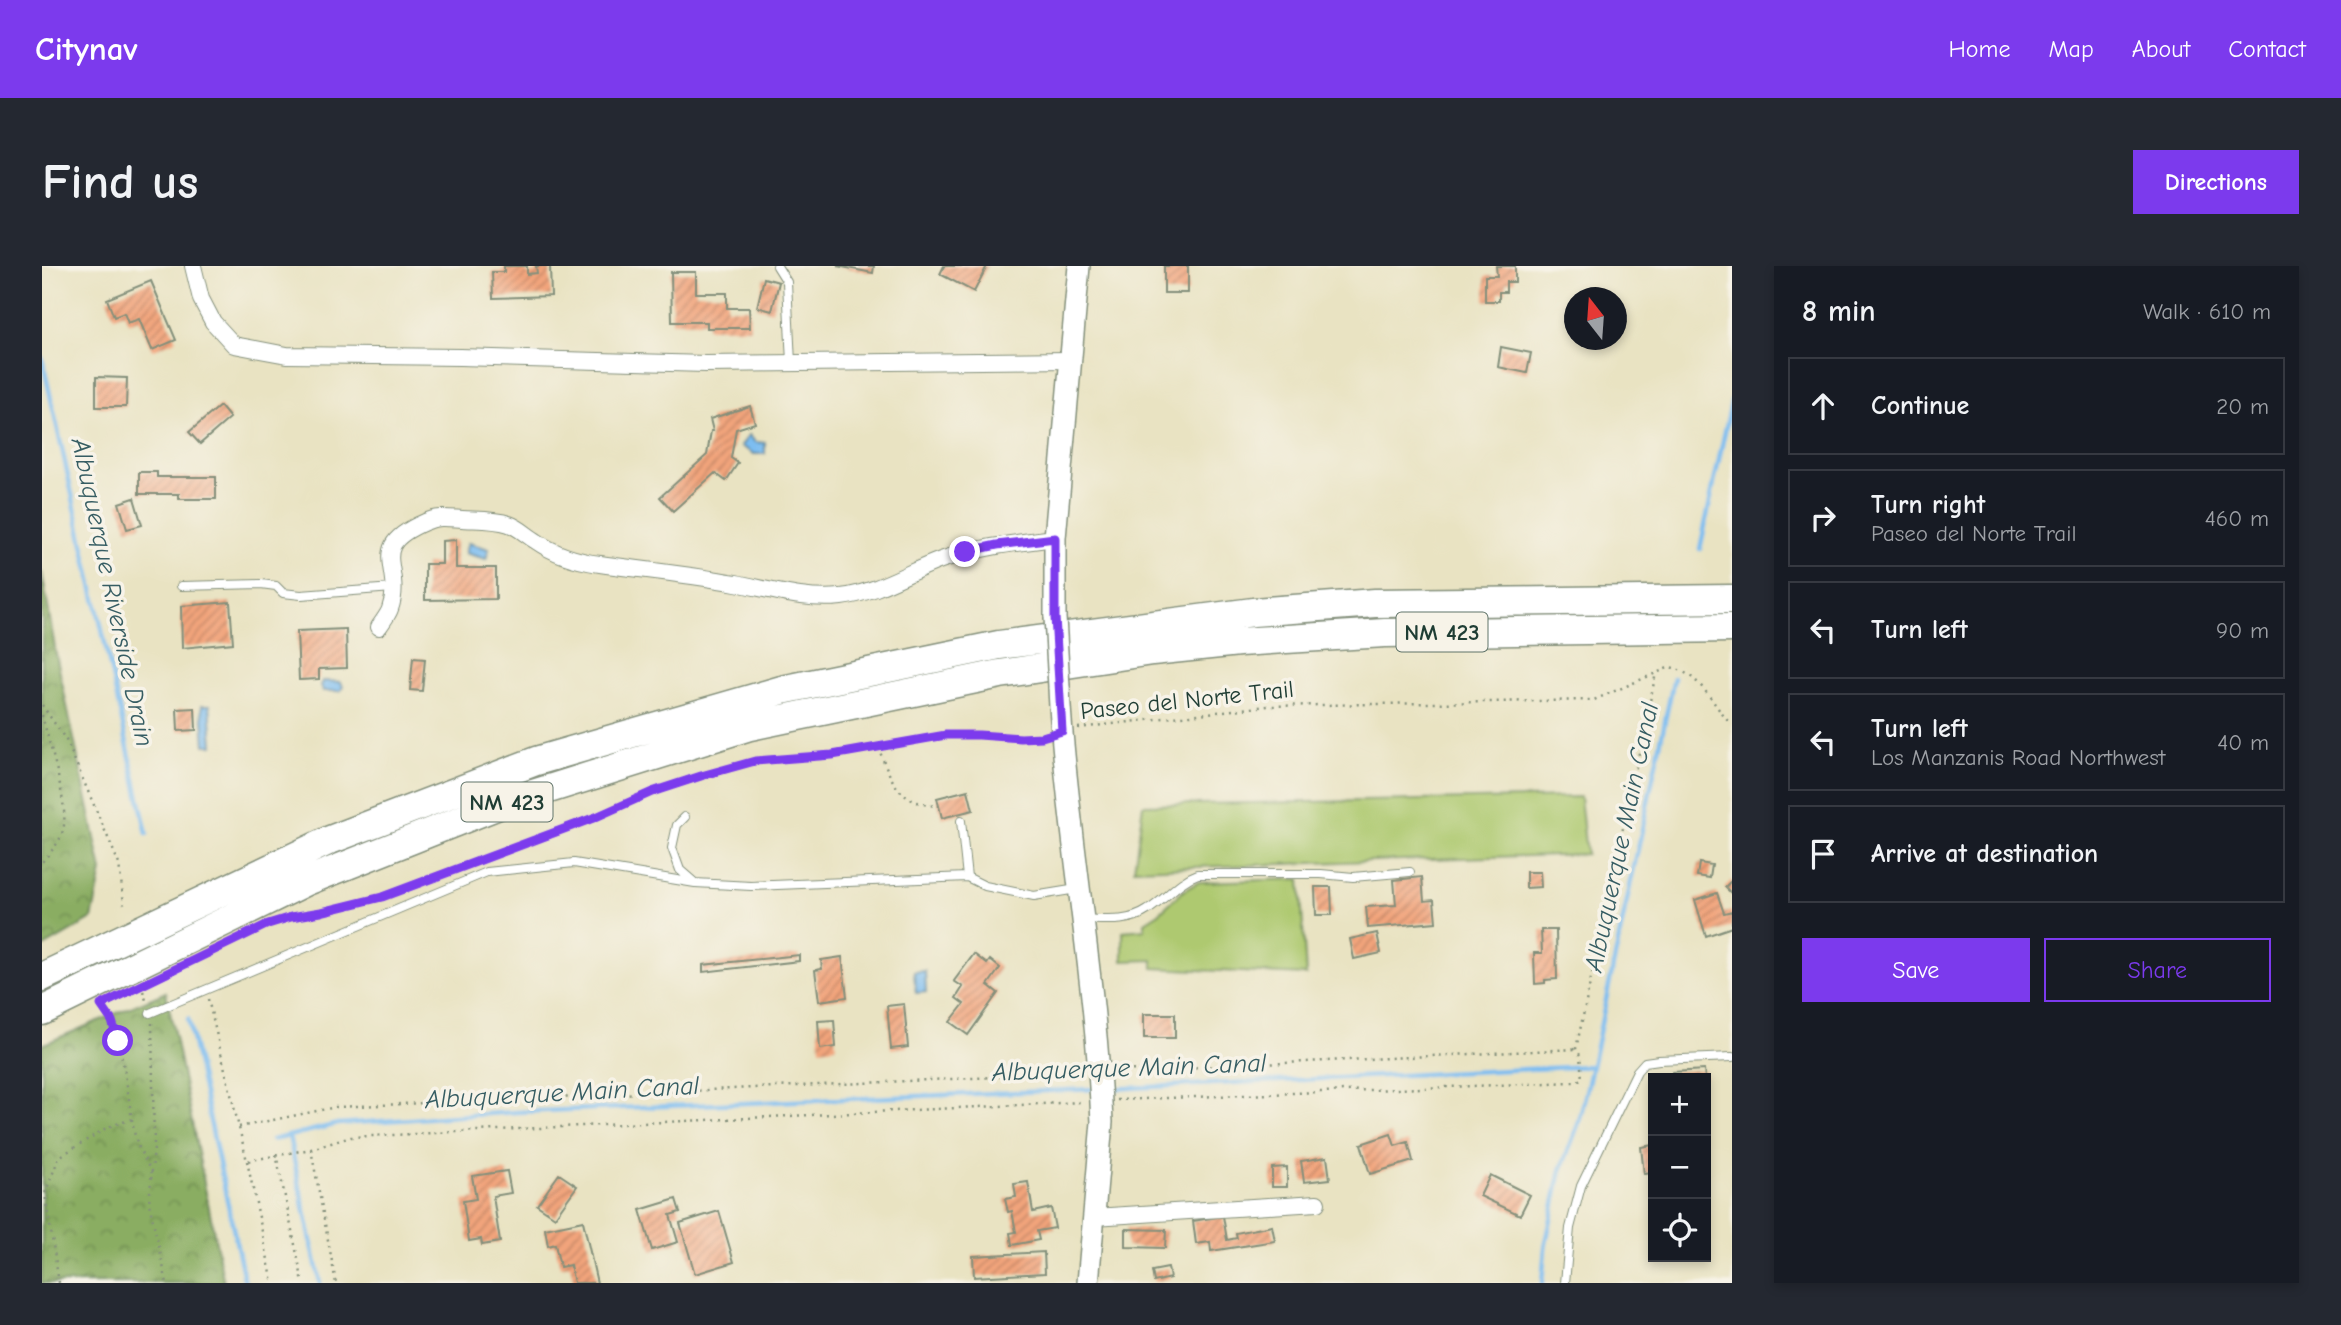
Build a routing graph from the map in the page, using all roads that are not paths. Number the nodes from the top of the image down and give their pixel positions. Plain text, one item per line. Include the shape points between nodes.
1 (193, 266) edge
2 (778, 266) edge
3 (1079, 266) edge
4 (1070, 360) junction
5 (791, 363) junction
6 (1055, 538) junction
7 (181, 586) dead end
8 (393, 588) junction
9 (1732, 599) edge
10 (379, 627) dead end
11 (1732, 628) edge
12 (685, 817) dead end
13 (961, 821) dead end
14 (1410, 872) dead end
15 (967, 877) junction
16 (695, 883) junction
17 (1080, 889) junction
18 (1083, 919) junction
19 (42, 977) edge
20 (42, 1011) edge
21 (150, 1013) road end
22 (1732, 1057) edge
23 (1317, 1203) dead end
24 (1094, 1217) junction
25 (1084, 1282) edge
26 (1565, 1283) edge

1 - 5 street via 201,299 213,322 234,345 287,355
2 - 5 lane via 787,282
3 - 4 street
4 - 5 street
4 - 6 street
6 - 8 street via 965,552 861,592 829,598 583,562 562,556 506,523 437,518 394,542 389,550
6 - 17 street, bridge via 1062,731
7 - 8 lane via 261,584 301,595
8 - 10 street via 390,609
9 - 19 highway, NM 423 via 1375,603 1253,612 999,645 782,690 536,761 330,840
11 - 20 highway, NM 423 via 1385,633 1226,643 1000,674 750,726 501,804 320,876
12 - 16 lane via 677,825 672,848 680,870
13 - 15 lane
14 - 18 lane via 1353,877 1198,874 1137,916
15 - 16 lane via 751,886
15 - 17 lane via 985,886 1034,896
16 - 21 lane via 574,863 487,872
17 - 18 street
18 - 24 street via 1102,1122
22 - 26 lane via 1645,1062 1637,1071 1581,1186 1570,1228
23 - 24 street
24 - 25 street

